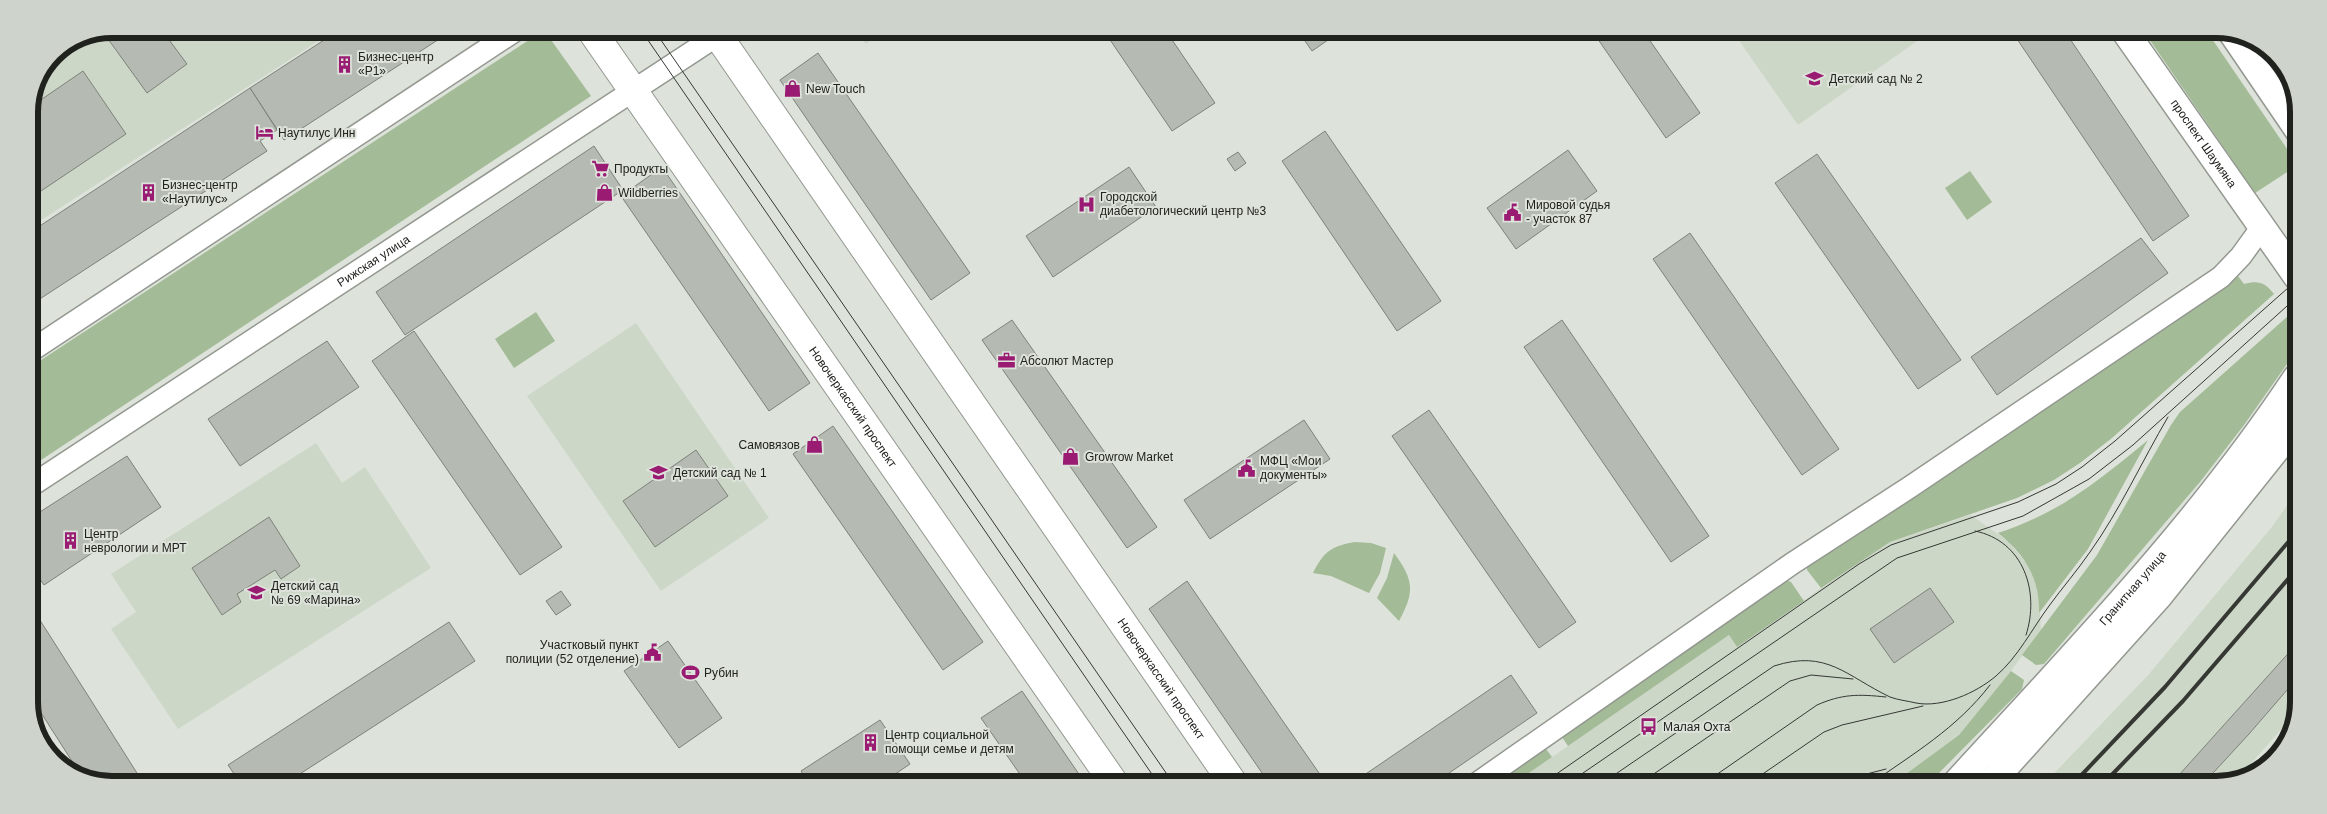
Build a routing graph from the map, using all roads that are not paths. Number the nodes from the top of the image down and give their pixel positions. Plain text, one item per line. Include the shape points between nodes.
1 (504, 38) edge
2 (597, 38) edge
3 (707, 38) edge
4 (720, 38) edge
5 (2130, 38) edge
6 (2237, 41) edge
7 (633, 90) junction
8 (2289, 117) edge
9 (2262, 227) junction
10 (2289, 258) edge
11 (38, 346) edge
12 (2289, 388) edge
13 (2290, 431) edge
14 (38, 481) edge
15 (1109, 776) edge
16 (1228, 776) edge
17 (1488, 776) edge
18 (1962, 776) edge
19 (1996, 776) edge

1 - 11 street
2 - 7 main road, Новочеркасский проспект
3 - 7 street, Рижская улица
4 - 16 main road, Новочеркасский проспект
5 - 9 street, проспект Шаумяна
6 - 8 street
7 - 14 street, Рижская улица
7 - 15 main road, Новочеркасский проспект
9 - 10 street, проспект Шаумяна
9 - 17 street via 2241,256 2220,276 1794,563
12 - 18 street, Гранитная улица via 2258,436 2140,580
13 - 19 street, Гранитная улица via 2160,595

